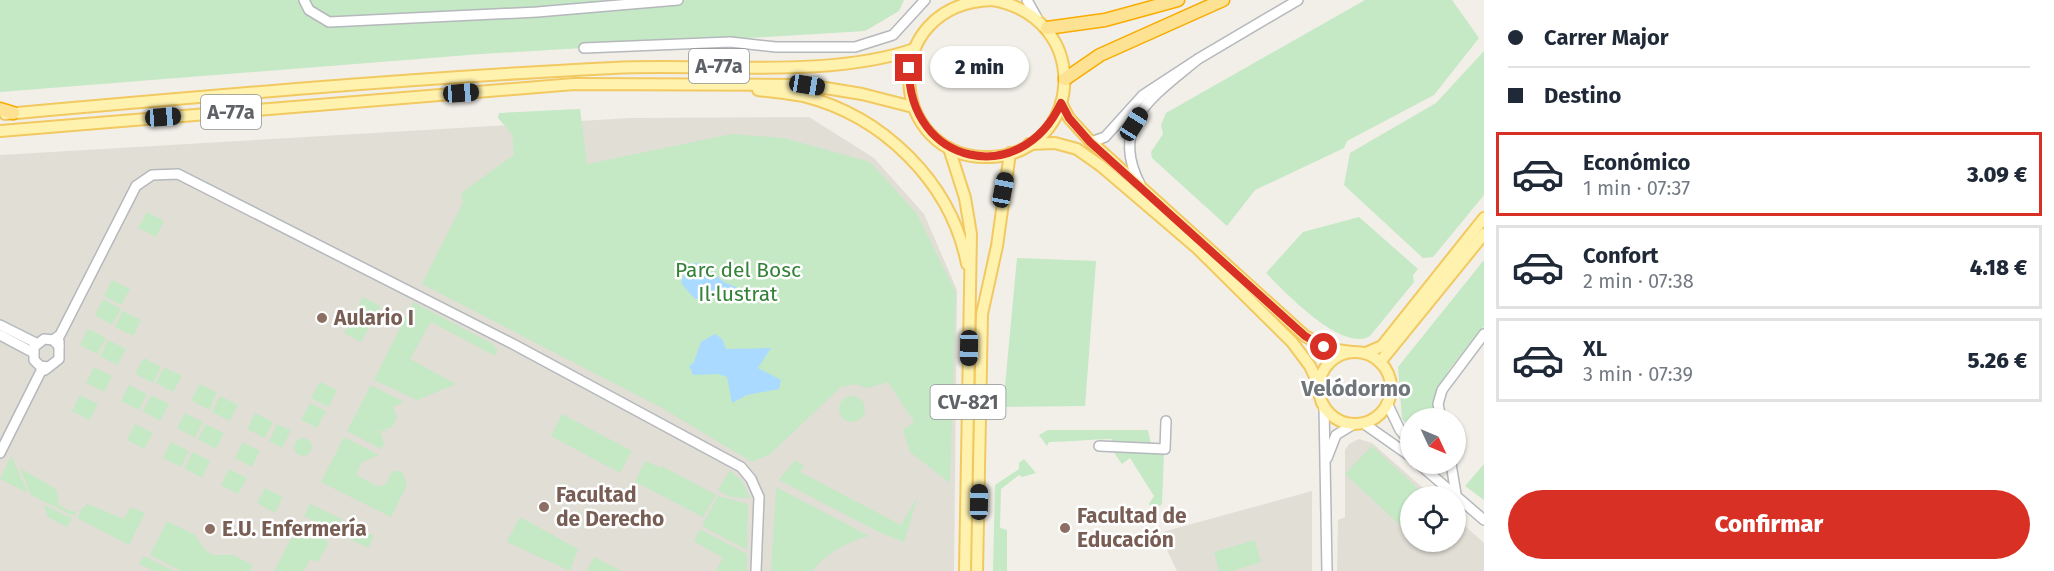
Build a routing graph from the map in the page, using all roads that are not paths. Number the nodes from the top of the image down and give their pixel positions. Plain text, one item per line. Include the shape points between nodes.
1 (304, 0) edge
2 (678, 0) edge
3 (925, 0) edge
4 (993, 0) edge
5 (1026, 0) edge
6 (1178, 0) edge
7 (1223, 0) edge
8 (1298, 0) edge
9 (1036, 18) junction
10 (1047, 28) junction
11 (584, 48) dead end
12 (914, 49) junction
13 (1198, 58) junction
14 (1065, 79) junction
15 (713, 84) junction
16 (1061, 103) junction
17 (913, 107) junction
18 (4, 112) edge
19 (0, 131) edge
20 (1090, 142) junction
21 (1029, 144) junction
22 (949, 148) junction
23 (1010, 153) junction
24 (1141, 186) junction
25 (1484, 218) edge
26 (1484, 234) edge
27 (970, 305) junction
28 (0, 324) edge
29 (1484, 334) edge
30 (0, 335) edge
31 (57, 340) junction
32 (34, 347) junction
33 (1352, 352) junction
34 (1366, 353) junction
35 (1380, 362) junction
36 (45, 367) junction
37 (1319, 385) junction
38 (1387, 403) junction
39 (1324, 406) junction
40 (1439, 408) edge
41 (1166, 421) dead end
42 (1359, 423) junction
43 (1400, 430) edge
44 (1100, 446) dead end
45 (1400, 450) edge
46 (0, 453) edge
47 (1325, 466) junction
48 (1431, 474) edge
49 (1438, 474) edge
50 (1446, 486) edge
51 (1449, 486) edge
52 (1466, 503) edge
53 (1484, 519) edge
54 (756, 571) edge
55 (964, 571) edge
56 (977, 571) edge
57 (1327, 571) edge

1 - 2 street via 309,10 329,22 537,12
3 - 11 street via 893,35 855,47 776,47 730,42
4 - 9 main road via 1023,9
4 - 12 main road via 960,4 945,12 932,22
5 - 9 street
6 - 10 highway via 1114,18
7 - 14 highway via 1100,55
8 - 13 street
9 - 10 main road
10 - 14 main road via 1057,44
12 - 17 main road via 908,78
12 - 18 main road, A-77a via 892,57 836,64 615,68
13 - 20 street via 1143,95 1105,137
13 - 24 street via 1147,104 1134,124 1127,146
14 - 16 main road
15 - 17 main road, A-77a via 807,85
15 - 19 main road, A-77a via 574,84
15 - 27 main road via 802,96 831,105 893,141 931,183 949,212 967,262
16 - 20 main road
16 - 21 main road via 1043,133
17 - 22 main road via 934,137
20 - 24 main road
21 - 23 main road
21 - 37 main road via 1055,143 1077,149 1101,166 1197,249 1292,342
22 - 23 main road via 979,156
22 - 27 main road, CV-821 via 965,198 971,234
23 - 56 main road, CV-821 via 997,246 982,314
24 - 33 main road via 1305,336 1329,349
25 - 34 main road via 1382,346
26 - 35 main road
27 - 55 main road, CV-821
28 - 32 street
29 - 40 street via 1442,390
30 - 32 street
31 - 32 street via 44,339
31 - 36 street via 59,359
31 - 54 street via 136,186 152,175 178,174 513,344 741,467 759,497
32 - 36 street via 34,360
33 - 34 main road
33 - 37 main road via 1328,363
34 - 35 main road
35 - 38 main road via 1391,388
36 - 46 street
37 - 39 main road
38 - 42 main road via 1381,412
38 - 43 street
39 - 42 main road via 1342,421
39 - 47 street
41 - 44 street via 1165,449
42 - 45 street
42 - 47 street via 1336,435
47 - 57 street
48 - 50 street
49 - 51 street
52 - 53 street

